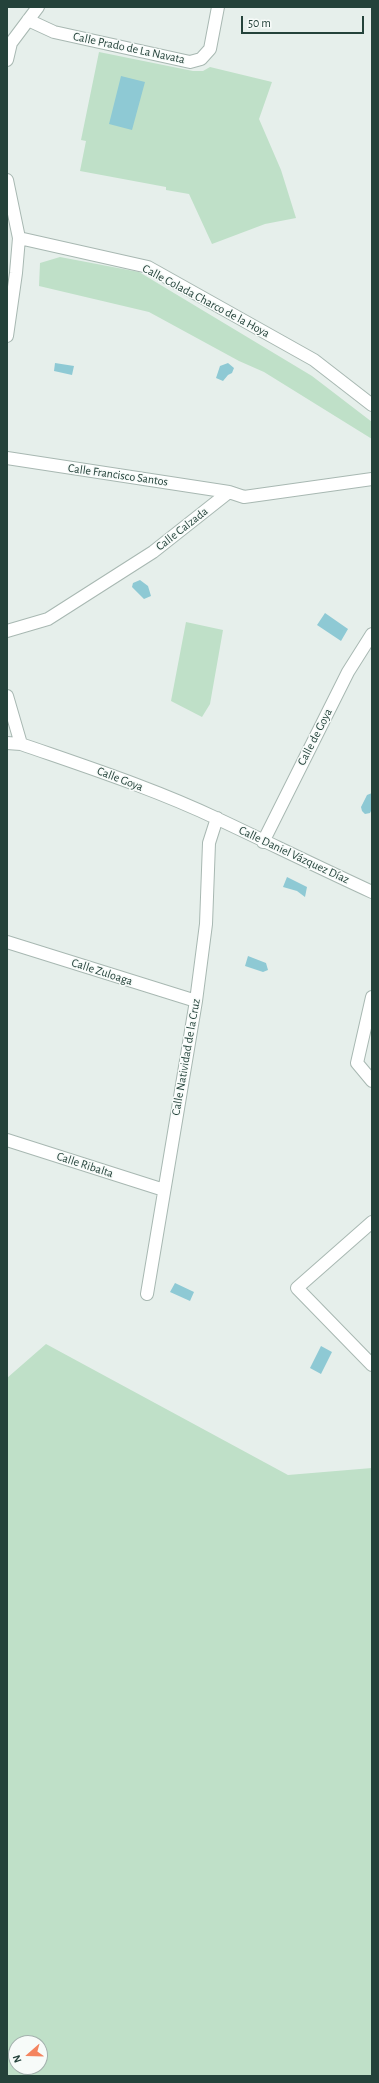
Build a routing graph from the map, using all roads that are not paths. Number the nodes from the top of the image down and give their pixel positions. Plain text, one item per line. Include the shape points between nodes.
1 (38, 7) edge
2 (218, 7) edge
3 (28, 20) junction
4 (7, 60) edge
5 (7, 180) edge
6 (19, 238) junction
7 (12, 271) edge
8 (7, 336) edge
9 (372, 405) edge
10 (7, 458) edge
11 (372, 479) edge
12 (229, 492) junction
13 (7, 631) edge
14 (372, 634) edge
15 (7, 696) edge
16 (7, 742) edge
17 (21, 744) junction
18 (217, 818) junction
19 (263, 842) junction
20 (372, 892) edge
21 (7, 942) edge
22 (372, 997) edge
23 (196, 1001) junction
24 (372, 1081) edge
25 (7, 1140) edge
26 (164, 1190) junction
27 (372, 1222) edge
28 (147, 1294) dead end
29 (372, 1365) edge

1 - 3 street
2 - 3 street, Calle Prado de La Navata via 210,49 202,59 190,62 54,32
3 - 4 street via 11,43
5 - 6 street
6 - 7 street
6 - 9 street, Calle Colada Charco de la Hoya via 148,267 314,360
7 - 8 street
10 - 12 street, Calle Francisco Santos
11 - 12 street via 244,497
12 - 13 street, Calle Calzada via 153,552 48,619
14 - 19 street, Calle de Goya via 348,672
15 - 17 street
16 - 17 street, Calle Goya
17 - 18 street, Calle Goya via 107,774
18 - 19 street, Calle Daniel Vázquez Díaz
18 - 23 street, Calle Natividad de la Cruz via 209,843 206,924
19 - 20 street, Calle Daniel Vázquez Díaz
21 - 23 street, Calle Zuloaga
22 - 24 street via 357,1063
23 - 26 street, Calle Natividad de la Cruz
25 - 26 street, Calle Ribalta
26 - 28 street, Calle Natividad de la Cruz
27 - 29 street via 297,1288

